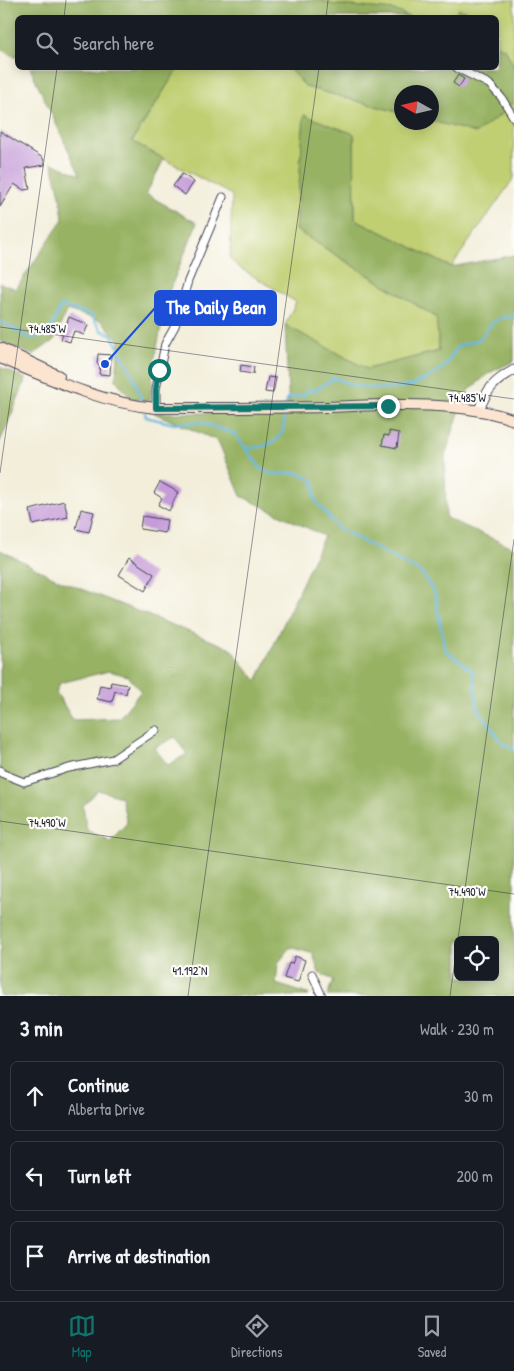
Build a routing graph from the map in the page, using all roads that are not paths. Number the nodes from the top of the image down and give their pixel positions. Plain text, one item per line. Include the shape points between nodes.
1 (461, 70) edge
2 (514, 118) edge
3 (223, 197) dead end
4 (0, 348) edge
5 (0, 358) edge
6 (514, 370) edge
7 (94, 394) junction
8 (156, 408) junction
9 (479, 410) junction
10 (514, 420) edge
11 (156, 730) dead end
12 (0, 770) edge
13 (312, 974) dead end
14 (322, 996) edge

1 - 2 street via 489,84
3 - 8 street via 188,282 175,326 165,344 156,389
4 - 7 main road
5 - 7 main road
6 - 9 street via 494,383
7 - 8 main road
8 - 9 main road via 388,406
9 - 10 main road
11 - 12 street via 113,758 24,782
13 - 14 street

